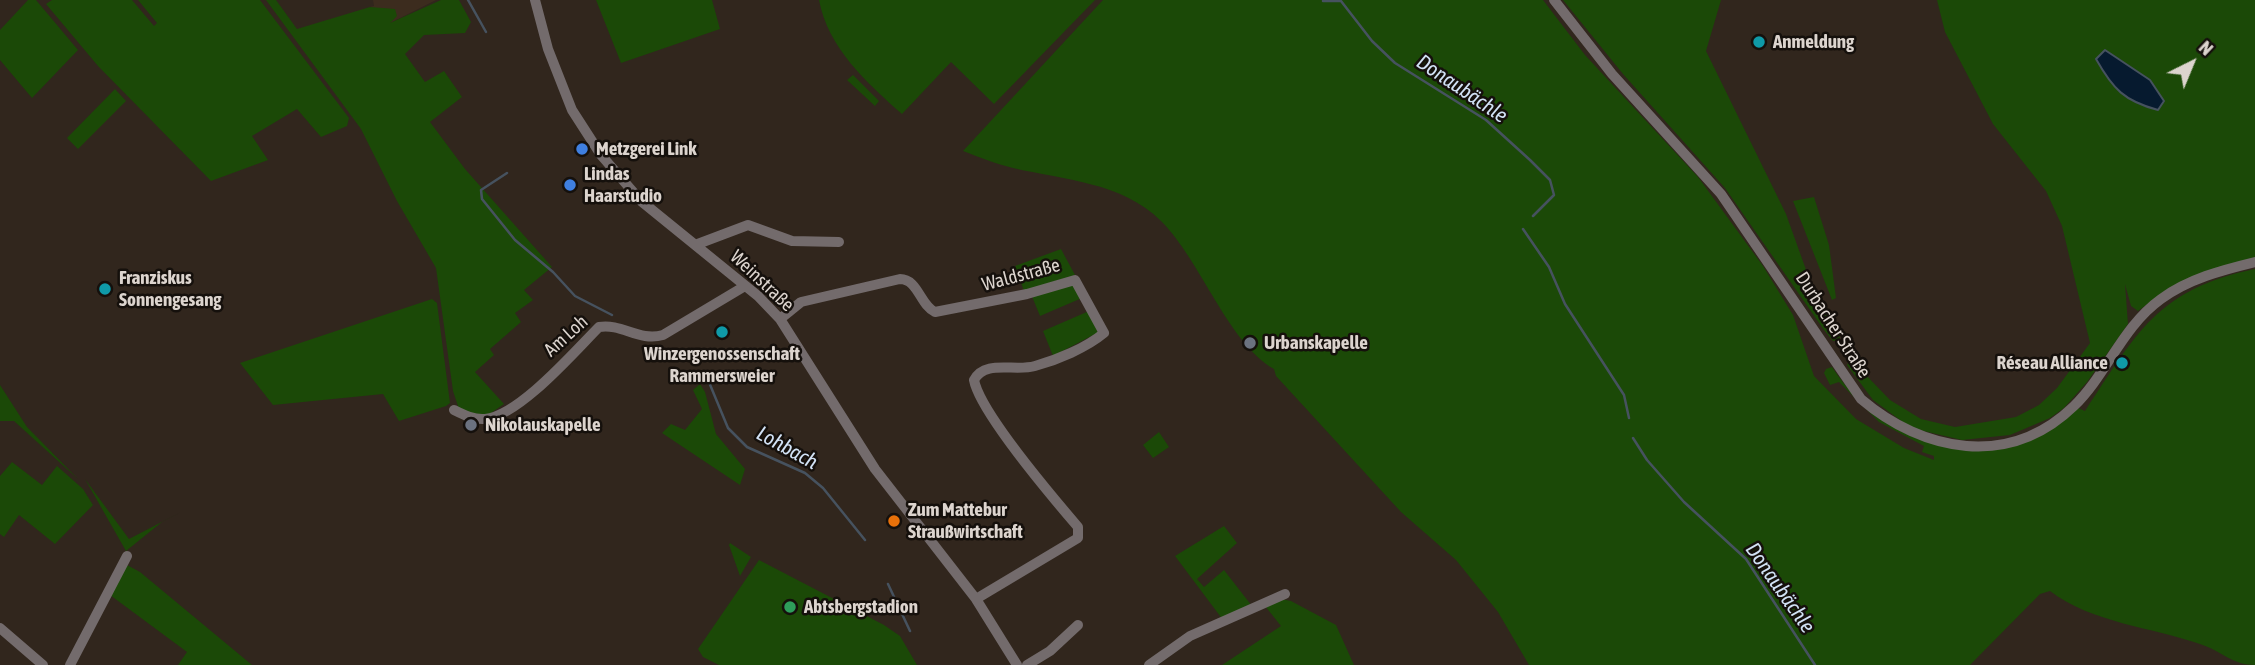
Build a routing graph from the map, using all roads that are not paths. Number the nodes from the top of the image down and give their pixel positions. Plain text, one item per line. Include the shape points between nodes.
1 (534, 0) edge
2 (1554, 0) edge
3 (839, 242) dead end
4 (695, 245) junction
5 (2255, 262) edge
6 (745, 286) junction
7 (780, 319) junction
8 (454, 411) dead end
9 (127, 556) dead end
10 (1285, 594) dead end
11 (976, 599) junction
12 (1079, 625) dead end
13 (0, 628) edge
14 (43, 665) edge
15 (69, 665) edge
16 (1017, 665) edge
17 (1027, 665) edge
18 (1149, 665) edge

1 - 4 street, Weinstraße via 558,75 589,138 641,201
2 - 5 street, Durbacher Straße via 1612,74 1721,194 1861,399 1882,417 1927,440 1960,447 1986,446 2052,422 2074,406 2135,321 2162,298 2209,275
3 - 4 street via 792,241 748,225
4 - 6 street, Weinstraße
6 - 7 street, Weinstraße
6 - 8 street, Am Loh via 651,339 612,325 599,327 535,393 487,419
7 - 11 street, Weinstraße via 895,499
7 - 11 street, Waldstraße via 801,302 900,279 914,285 927,308 935,312 1075,280 1104,333 1034,366 986,369 974,380 994,418 1078,527 1078,538
9 - 15 street
10 - 18 street via 1190,636
11 - 16 street, Weinstraße
12 - 17 street
13 - 14 street

